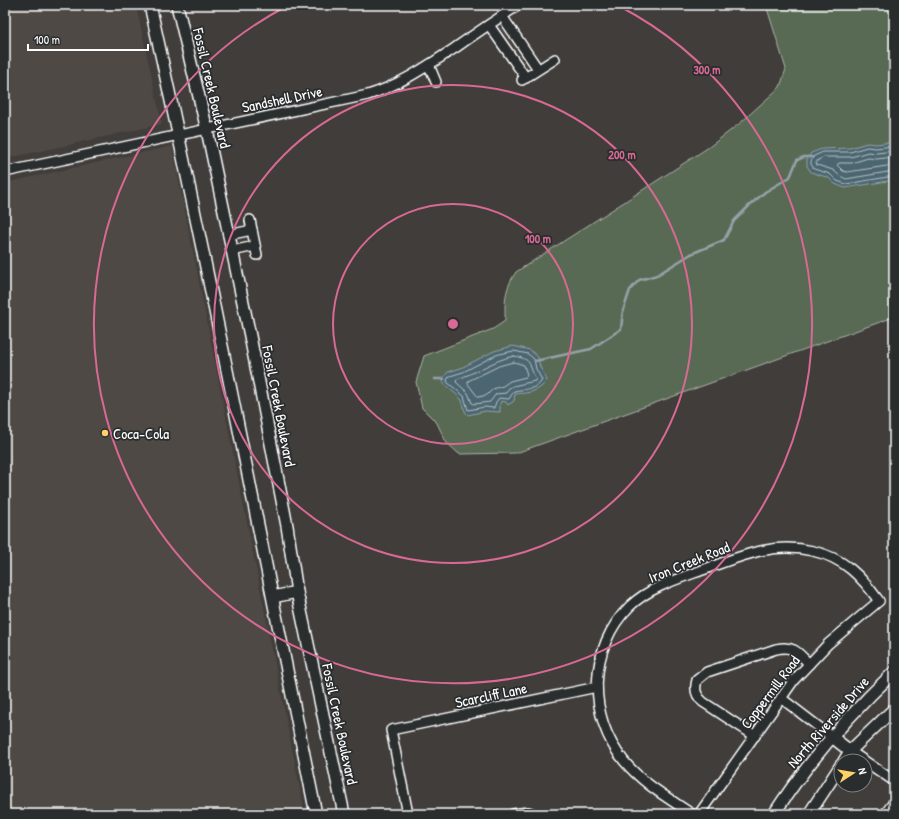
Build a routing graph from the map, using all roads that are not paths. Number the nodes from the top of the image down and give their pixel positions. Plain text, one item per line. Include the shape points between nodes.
1 (150, 5) edge
2 (177, 5) edge
3 (519, 5) edge
4 (502, 16) junction
5 (489, 25) junction
6 (555, 59) dead end
7 (429, 65) junction
8 (538, 69) junction
9 (436, 82) dead end
10 (207, 130) junction
11 (179, 135) junction
12 (5, 172) edge
13 (250, 220) dead end
14 (252, 230) junction
15 (228, 235) junction
16 (232, 251) junction
17 (297, 592) junction
18 (273, 597) junction
19 (879, 601) joint
20 (809, 664) junction
21 (894, 672) edge
22 (597, 687) junction
23 (781, 698) junction
24 (894, 709) edge
25 (755, 736) junction
26 (832, 737) junction
27 (850, 751) junction
28 (833, 777) edge
29 (894, 781) edge
30 (894, 802) edge
31 (316, 814) edge
32 (344, 814) edge
33 (408, 814) edge
34 (513, 814) edge
35 (534, 814) edge
36 (692, 814) edge
37 (699, 814) edge
38 (774, 814) edge
39 (809, 814) edge
40 (885, 814) edge

1 - 11 main road
2 - 10 main road, Fossil Creek Boulevard
3 - 4 street, Sandshell Drive
4 - 5 street, Sandshell Drive
4 - 8 street
5 - 7 street, Sandshell Drive
5 - 8 street via 524,79
6 - 8 street
7 - 9 street
7 - 10 street, Sandshell Drive via 396,85 368,95
10 - 11 street, Sandshell Drive
10 - 15 main road, Fossil Creek Boulevard
11 - 12 street, Sandshell Drive
11 - 18 main road
13 - 14 street
14 - 15 street
14 - 16 street via 256,251
15 - 16 main road, Fossil Creek Boulevard
16 - 17 main road, Fossil Creek Boulevard via 287,526
17 - 18 main road
17 - 32 main road, Fossil Creek Boulevard
18 - 31 main road
19 - 20 street, Coppermill Road
19 - 22 street, Iron Creek Road via 868,585 850,568 826,555 794,548 747,554 664,584 630,606 605,643 599,664
20 - 23 street, Coppermill Road
20 - 25 street via 798,652 784,647 707,672 697,680 698,697
21 - 26 main road, North Riverside Drive
22 - 33 street, Scarcliff Lane via 391,730
22 - 36 street, Iron Creek Road via 602,721 620,756 645,782
23 - 25 street, Coppermill Road
23 - 26 street
24 - 27 main road
25 - 37 street, Coppermill Road
26 - 27 main road
26 - 38 main road, North Riverside Drive via 815,756
27 - 29 street
28 - 39 main road
30 - 40 street
34 - 35 street

